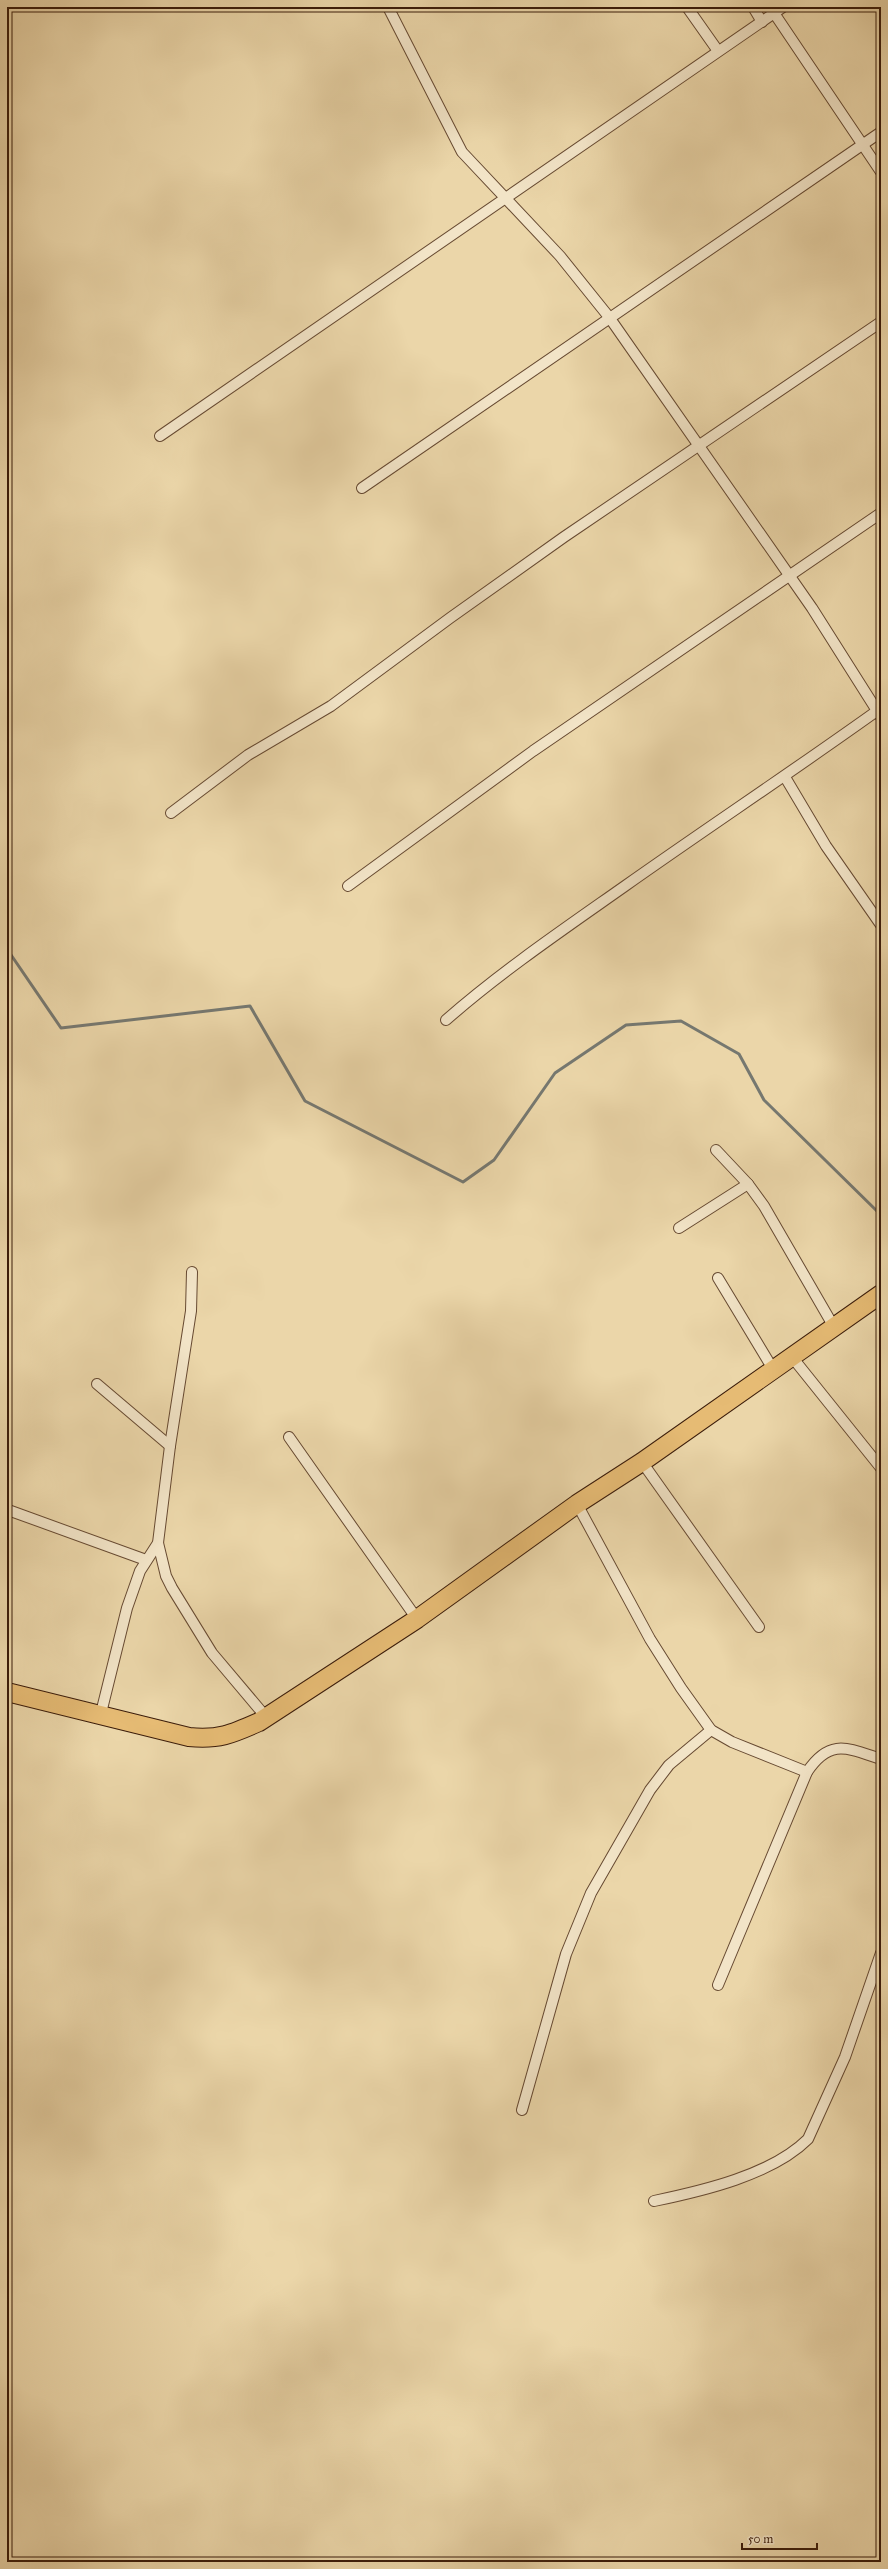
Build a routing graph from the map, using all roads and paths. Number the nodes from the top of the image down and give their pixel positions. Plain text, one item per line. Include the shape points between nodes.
1 (388, 7) edge
2 (687, 7) edge
3 (753, 7) edge
4 (783, 7) edge
5 (774, 13) junction
6 (762, 22) junction
7 (718, 51) junction
8 (881, 132) edge
9 (863, 145) junction
10 (881, 172) edge
11 (506, 200) junction
12 (609, 317) junction
13 (881, 322) edge
14 (160, 436) dead end
15 (697, 446) junction
16 (362, 488) dead end
17 (881, 513) edge
18 (789, 576) junction
19 (880, 712) edge
20 (785, 778) junction
21 (171, 814) dead end
22 (348, 886) dead end
23 (881, 924) edge
24 (446, 1020) dead end
25 (716, 1150) dead end
26 (748, 1184) junction
27 (679, 1228) dead end
28 (192, 1272) dead end
29 (718, 1278) dead end
30 (881, 1294) edge
31 (834, 1327) junction
32 (792, 1357) junction
33 (773, 1369) junction
34 (97, 1384) dead end
35 (289, 1437) dead end
36 (170, 1446) junction
37 (642, 1462) junction
38 (881, 1468) edge
39 (577, 1504) junction
40 (8, 1510) edge
41 (158, 1543) junction
42 (146, 1560) junction
43 (417, 1619) junction
44 (759, 1627) dead end
45 (7, 1692) edge
46 (100, 1717) junction
47 (266, 1717) junction
48 (711, 1730) junction
49 (881, 1759) edge
50 (807, 1772) junction
51 (881, 1952) edge
52 (718, 1985) dead end
53 (522, 2110) dead end
54 (654, 2201) dead end

1 - 11 street via 462,152
2 - 7 street
3 - 6 street
4 - 5 street
5 - 6 street
5 - 9 street
6 - 7 street
7 - 11 street
8 - 9 street
9 - 10 street
9 - 12 street
11 - 12 street via 560,256
11 - 14 street
12 - 15 street
12 - 16 street
13 - 15 street
15 - 18 street
15 - 21 street via 450,618 331,706 248,755
17 - 18 street
18 - 19 street
18 - 22 street via 533,751
19 - 20 street
20 - 23 street via 826,846
20 - 24 street via 718,819 542,943
25 - 26 street
26 - 27 street
26 - 31 street via 774,1222
28 - 36 street via 191,1311
29 - 33 street
30 - 31 highway
31 - 32 highway
32 - 33 highway
32 - 38 street
33 - 37 highway
34 - 36 street
35 - 43 street
36 - 41 street
37 - 39 highway
37 - 44 street
39 - 43 highway
39 - 48 street via 650,1639
40 - 42 street
41 - 42 street
41 - 47 street via 166,1576 212,1653
42 - 46 street via 127,1608
43 - 47 highway
45 - 46 highway
46 - 47 highway via 189,1737 211,1739 234,1733
48 - 50 street via 732,1742
48 - 53 street via 669,1765 650,1790 591,1893 566,1954
49 - 50 street via 843,1748 833,1748 817,1758
50 - 52 street
51 - 54 street via 845,2057 808,2139 775,2163 692,2193

